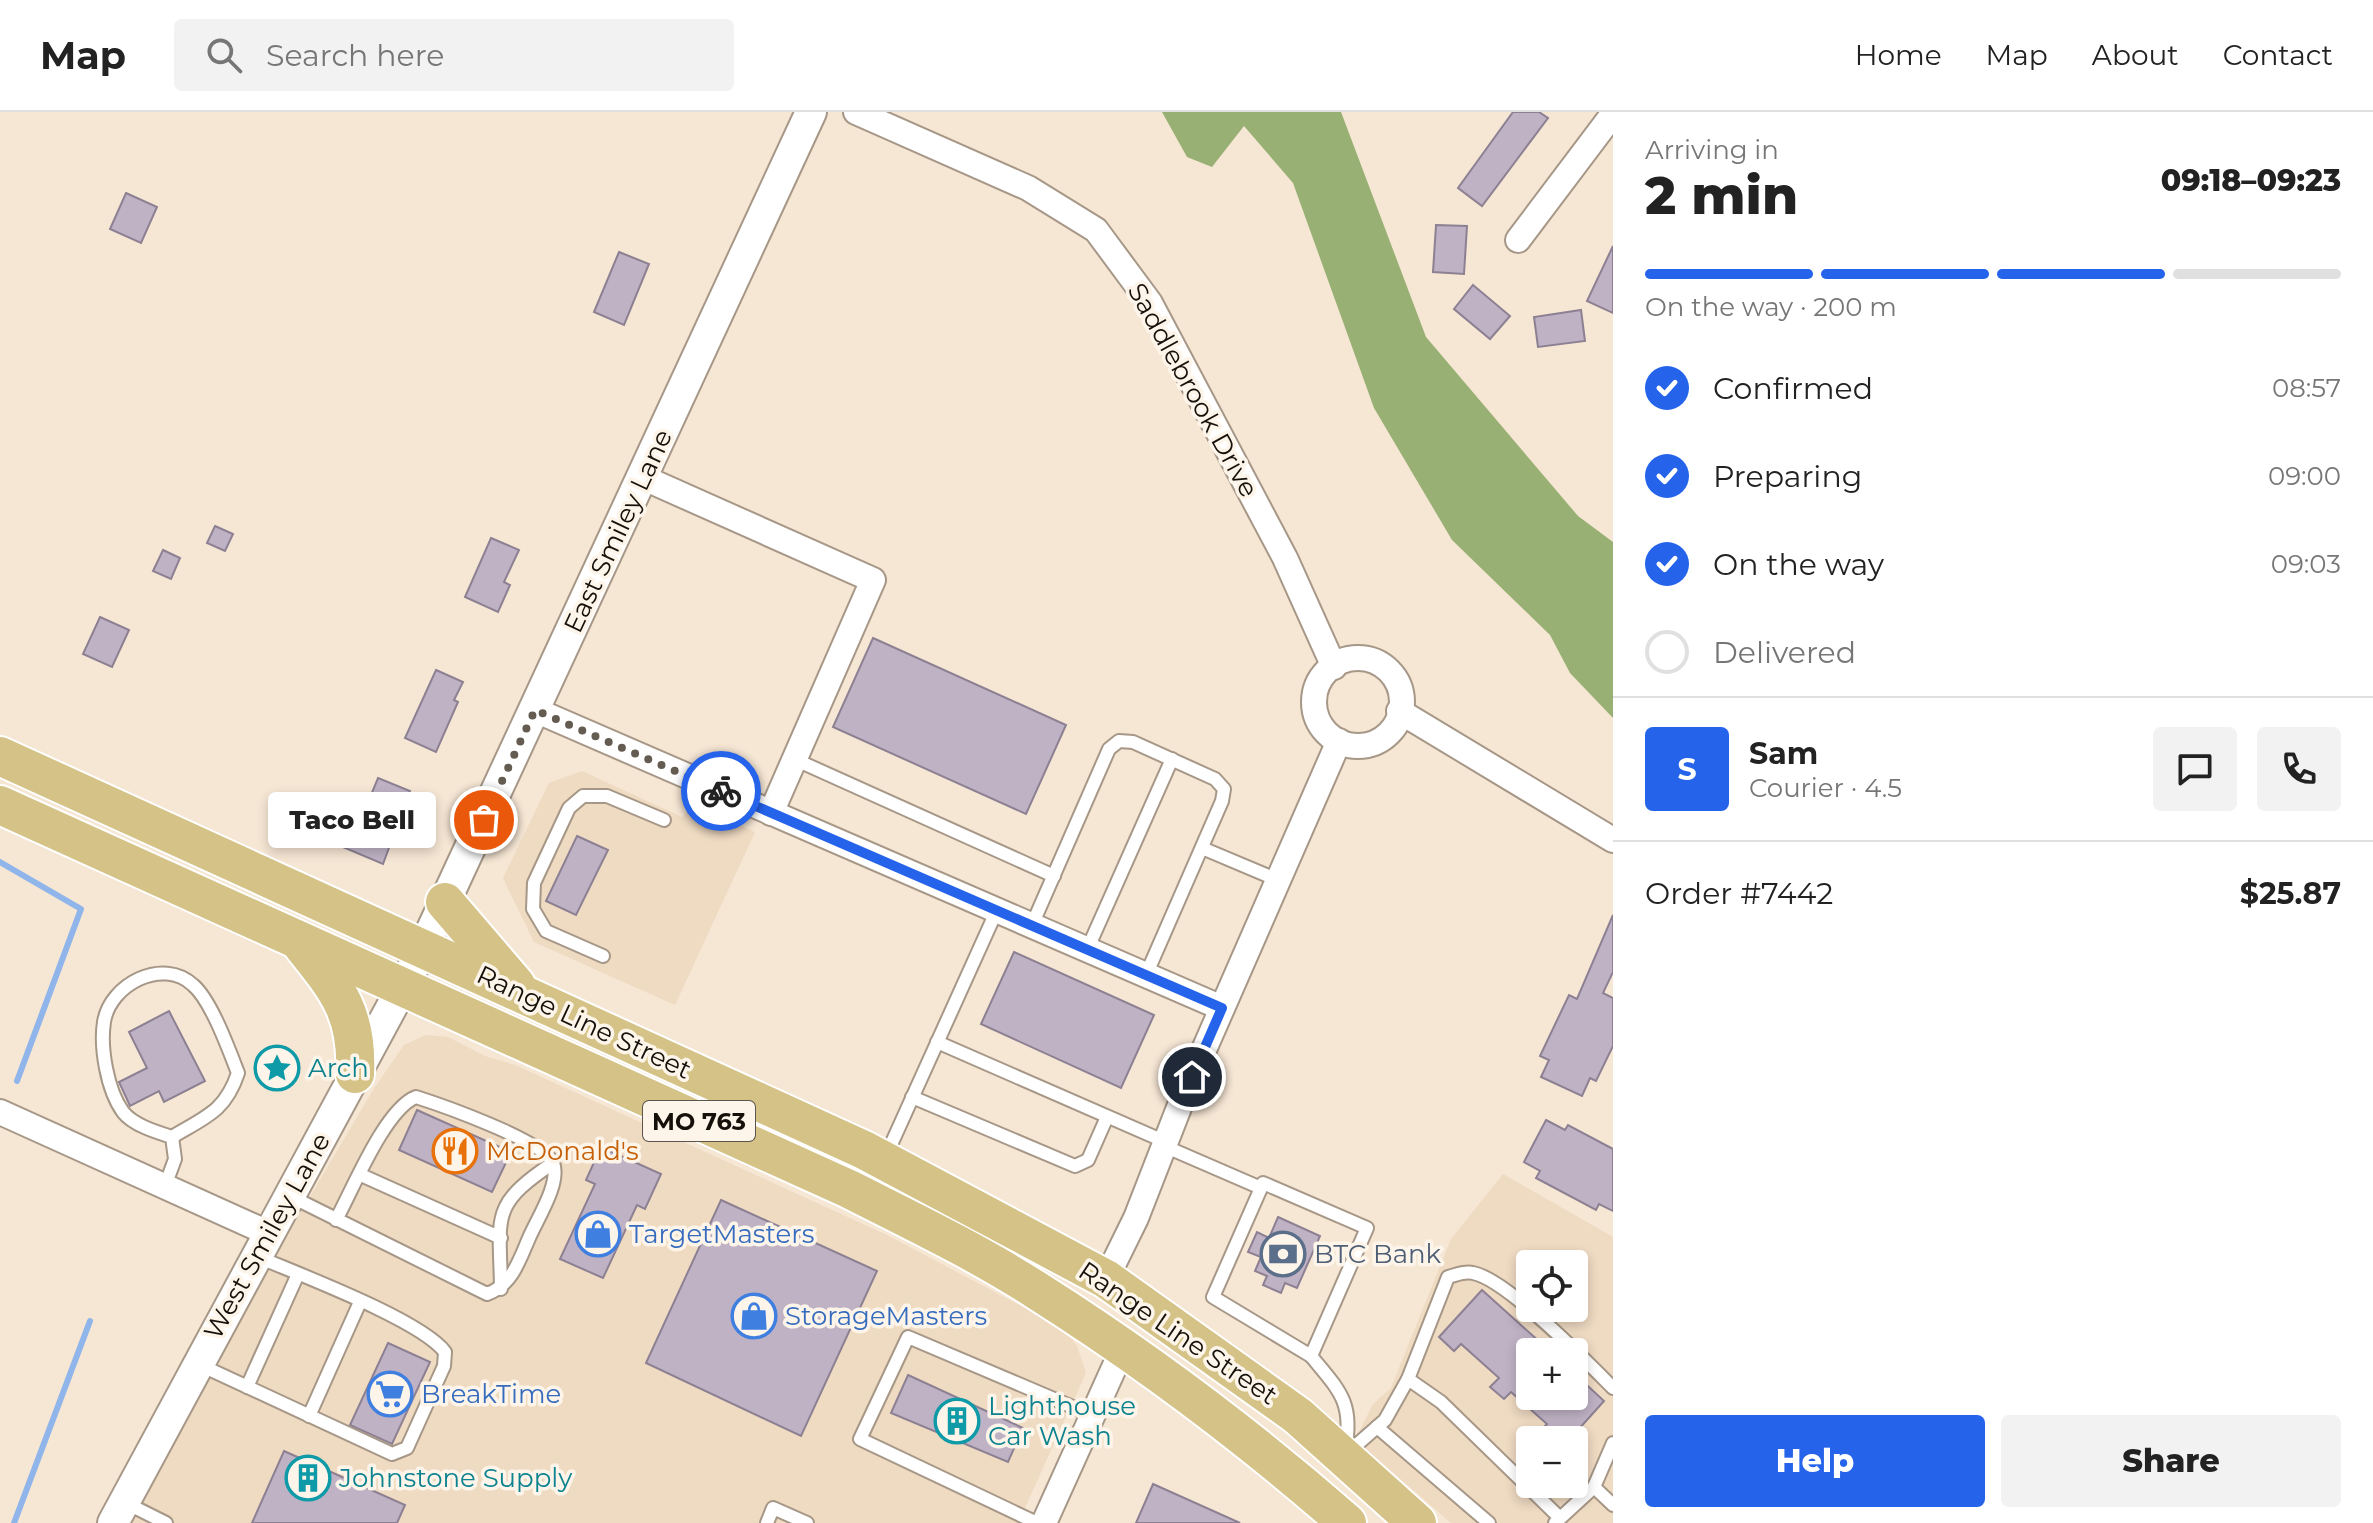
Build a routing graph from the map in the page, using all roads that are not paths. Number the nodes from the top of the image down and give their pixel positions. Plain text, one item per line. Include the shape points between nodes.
1 (811, 112) edge
2 (856, 112) edge
3 (1613, 114) edge
4 (1518, 240) dead end
5 (644, 478) junction
6 (1334, 667) junction
7 (535, 710) junction
8 (1399, 711) junction
9 (1339, 741) junction
10 (0, 756) edge
11 (794, 759) junction
12 (1172, 759) junction
13 (0, 805) edge
14 (771, 813) junction
15 (664, 820) dead end
16 (1613, 840) edge
17 (1202, 848) junction
18 (1054, 876) junction
19 (1278, 880) junction
20 (445, 902) junction
21 (997, 910) junction
22 (1032, 925) junction
23 (298, 940) junction
24 (423, 949) junction
25 (1087, 950) junction
26 (603, 956) dead end
27 (1146, 975) junction
28 (403, 987) junction
29 (526, 996) junction
30 (1222, 1008) junction
31 (937, 1042) junction
32 (355, 1074) junction
33 (912, 1097) junction
34 (0, 1112) edge
35 (1107, 1117) junction
36 (172, 1137) junction
37 (1165, 1144) junction
38 (883, 1161) junction
39 (553, 1163) junction
40 (361, 1175) junction
41 (165, 1186) junction
42 (1261, 1188) junction
43 (289, 1195) junction
44 (336, 1220) junction
45 (930, 1231) junction
46 (501, 1238) junction
47 (262, 1244) junction
48 (298, 1274) junction
49 (1106, 1279) junction
50 (501, 1289) junction
51 (360, 1302) junction
52 (1123, 1348) junction
53 (1311, 1356) junction
54 (198, 1364) junction
55 (1408, 1379) junction
56 (247, 1387) junction
57 (1613, 1388) edge
58 (309, 1416) junction
59 (1094, 1416) junction
60 (1308, 1425) junction
61 (1377, 1427) junction
62 (1613, 1443) edge
63 (1343, 1457) junction
64 (1594, 1487) junction
65 (1613, 1505) edge
66 (118, 1513) edge
67 (1557, 1521) edge
68 (166, 1523) edge
69 (767, 1523) edge
70 (807, 1523) edge
71 (1037, 1523) edge
72 (1044, 1523) edge
73 (1347, 1523) edge
74 (1417, 1523) edge
75 (1489, 1523) edge

1 - 5 street, East Smiley Lane
2 - 6 street, Saddlebrook Drive via 1028,188 1096,230 1150,303 1285,558
3 - 4 street
5 - 7 street, East Smiley Lane
5 - 11 street via 873,580
6 - 8 street via 1347,658 1384,666 1402,696
6 - 9 street via 1322,675 1313,707 1327,735
7 - 14 street
7 - 20 street, East Smiley Lane
8 - 9 street via 1396,726 1381,740 1353,747
8 - 16 street
9 - 19 street
10 - 24 main road, Range Line Street / MO 763
11 - 14 street
11 - 18 lane
12 - 17 lane via 1215,779 1224,789
12 - 18 lane via 1133,742 1119,741 1109,749
12 - 25 lane
13 - 23 main road, Range Line Street / MO 763
14 - 21 street
15 - 26 lane via 607,796 583,796 569,808 534,883 533,909 546,931
17 - 19 lane
17 - 27 lane
18 - 22 lane
19 - 30 street
20 - 24 street, East Smiley Lane
20 - 29 main road
21 - 22 street
21 - 31 lane
22 - 25 street
23 - 28 main road, Range Line Street / MO 763
23 - 32 main road via 336,987 352,1019
24 - 28 street, West Smiley Lane
24 - 29 main road, Range Line Street / MO 763
25 - 27 street
27 - 30 street
28 - 32 street, West Smiley Lane
28 - 45 main road, Range Line Street / MO 763 via 849,1189
29 - 38 main road, Range Line Street / MO 763
30 - 37 street
31 - 33 lane
31 - 35 lane
32 - 43 street, West Smiley Lane
33 - 35 lane via 1075,1166 1088,1160
33 - 38 lane
34 - 41 street
35 - 37 lane
36 - 36 lane via 214,1113 230,1096 238,1073 196,986 177,974 153,972 114,996 104,1020 103,1046 123,1112
36 - 41 lane via 175,1159
37 - 42 lane
37 - 49 street
38 - 49 main road, Range Line Street / MO 763
39 - 40 lane via 525,1142 416,1097 404,1102 391,1119
39 - 46 lane via 519,1186 506,1202
39 - 50 lane via 554,1180 516,1269
40 - 44 lane
40 - 46 lane
41 - 47 street
42 - 53 lane via 1213,1297
42 - 53 lane via 1263,1183 1367,1228
43 - 44 lane
43 - 47 street, West Smiley Lane
44 - 50 lane via 487,1294
45 - 49 main road via 1025,1258 1089,1291
45 - 52 main road, Range Line Street / MO 763 via 1035,1289
46 - 50 lane
47 - 48 lane
47 - 54 street, West Smiley Lane
48 - 51 lane
48 - 56 lane
49 - 60 main road, Range Line Street / MO 763
51 - 58 lane
51 - 58 lane via 436,1339 445,1352 444,1366 407,1448 392,1454
52 - 59 street
52 - 60 main road via 1145,1339 1159,1343 1208,1378
52 - 73 main road, Range Line Street / MO 763 via 1277,1461
53 - 63 lane via 1341,1392 1350,1420
54 - 56 lane
54 - 66 street, West Smiley Lane
55 - 57 lane via 1448,1277 1473,1273 1503,1290
55 - 61 lane
55 - 67 lane via 1441,1402
56 - 58 lane
59 - 71 lane via 908,1337 860,1439
59 - 72 street
60 - 63 main road, Range Line Street / MO 763
61 - 63 lane
61 - 75 lane
62 - 64 lane
63 - 74 main road, Range Line Street / MO 763
64 - 65 lane
64 - 67 lane
66 - 68 lane
69 - 70 lane via 773,1508

